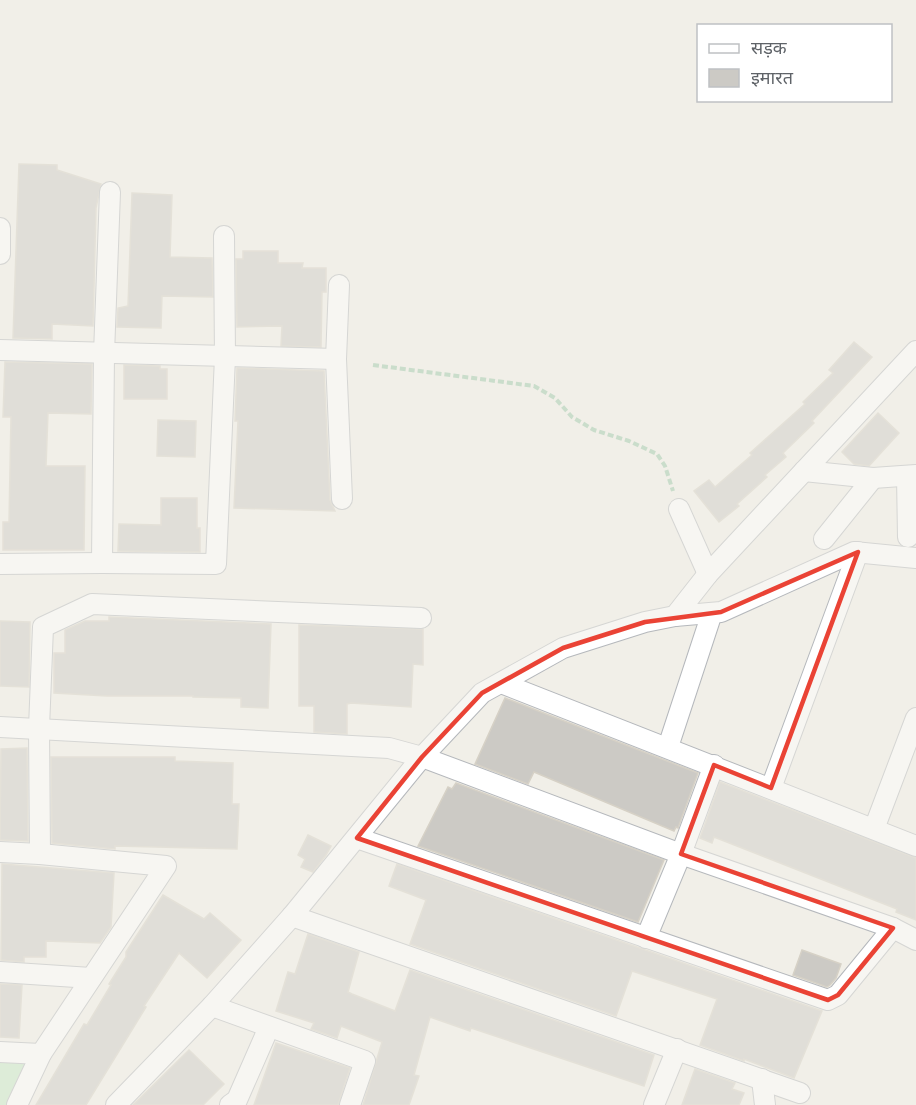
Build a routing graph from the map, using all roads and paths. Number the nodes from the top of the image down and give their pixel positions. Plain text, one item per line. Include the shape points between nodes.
1 (110, 192) dead end
2 (0, 228) edge
3 (224, 236) dead end
4 (0, 244) edge
5 (0, 254) edge
6 (339, 285) dead end
7 (0, 350) edge
8 (916, 351) edge
9 (104, 354) junction
10 (225, 357) junction
11 (336, 359) junction
12 (373, 365) dead end
13 (804, 471) junction
14 (911, 475) edge
15 (873, 478) junction
16 (342, 499) dead end
17 (679, 509) joint
18 (908, 537) dead end
19 (824, 539) dead end
20 (858, 552) junction
21 (916, 558) edge
22 (102, 563) junction
23 (0, 564) edge
24 (708, 574) junction
25 (712, 613) junction
26 (675, 616) junction
27 (421, 618) dead end
28 (501, 683) junction
29 (916, 718) edge
30 (0, 726) edge
31 (39, 728) junction
32 (668, 747) junction
33 (422, 757) junction
34 (714, 765) junction
35 (771, 788) junction
36 (874, 829) junction
37 (357, 838) junction
38 (916, 846) edge
39 (0, 852) edge
40 (40, 854) junction
41 (681, 854) junction
42 (292, 916) junction
43 (893, 928) junction
44 (645, 938) junction
45 (916, 940) edge
46 (0, 972) edge
47 (91, 978) junction
48 (212, 1006) junction
49 (269, 1027) junction
50 (677, 1049) junction
51 (0, 1052) edge
52 (41, 1054) junction
53 (762, 1079) junction
54 (800, 1093) dead end
55 (234, 1103) edge
56 (17, 1105) edge
57 (116, 1105) edge
58 (350, 1105) edge
59 (654, 1105) edge
60 (765, 1105) edge

1 - 9 street
2 - 4 street
3 - 10 street
4 - 5 street
6 - 11 street
7 - 9 street
8 - 13 street
9 - 10 street
9 - 22 street
10 - 11 street
10 - 22 street via 216,564
11 - 16 street
12 - 17 path via 534,386 594,430 657,454
13 - 15 street
13 - 24 street
14 - 15 street
14 - 18 street
15 - 19 street
17 - 24 street
20 - 21 street
20 - 25 street
20 - 35 street
22 - 23 street
24 - 26 street
25 - 26 street
25 - 32 street
26 - 28 street via 563,648
27 - 31 street via 92,604 42,627
28 - 32 street
28 - 33 street via 482,693
29 - 36 street
30 - 31 street
31 - 33 street via 388,748
31 - 40 street
32 - 34 street
33 - 37 street
33 - 41 street
34 - 35 street
34 - 41 street
35 - 36 street
36 - 38 street
37 - 42 street
37 - 44 street
39 - 40 street
40 - 47 street via 166,866
41 - 43 street
41 - 44 street
42 - 48 street
42 - 50 street
43 - 44 street via 838,995 828,1000
43 - 45 street
46 - 47 street
47 - 52 street
48 - 49 street
48 - 57 street
49 - 55 street
49 - 58 street via 365,1060
50 - 53 street
50 - 59 street
51 - 52 street
52 - 56 street
53 - 54 street
53 - 60 street

